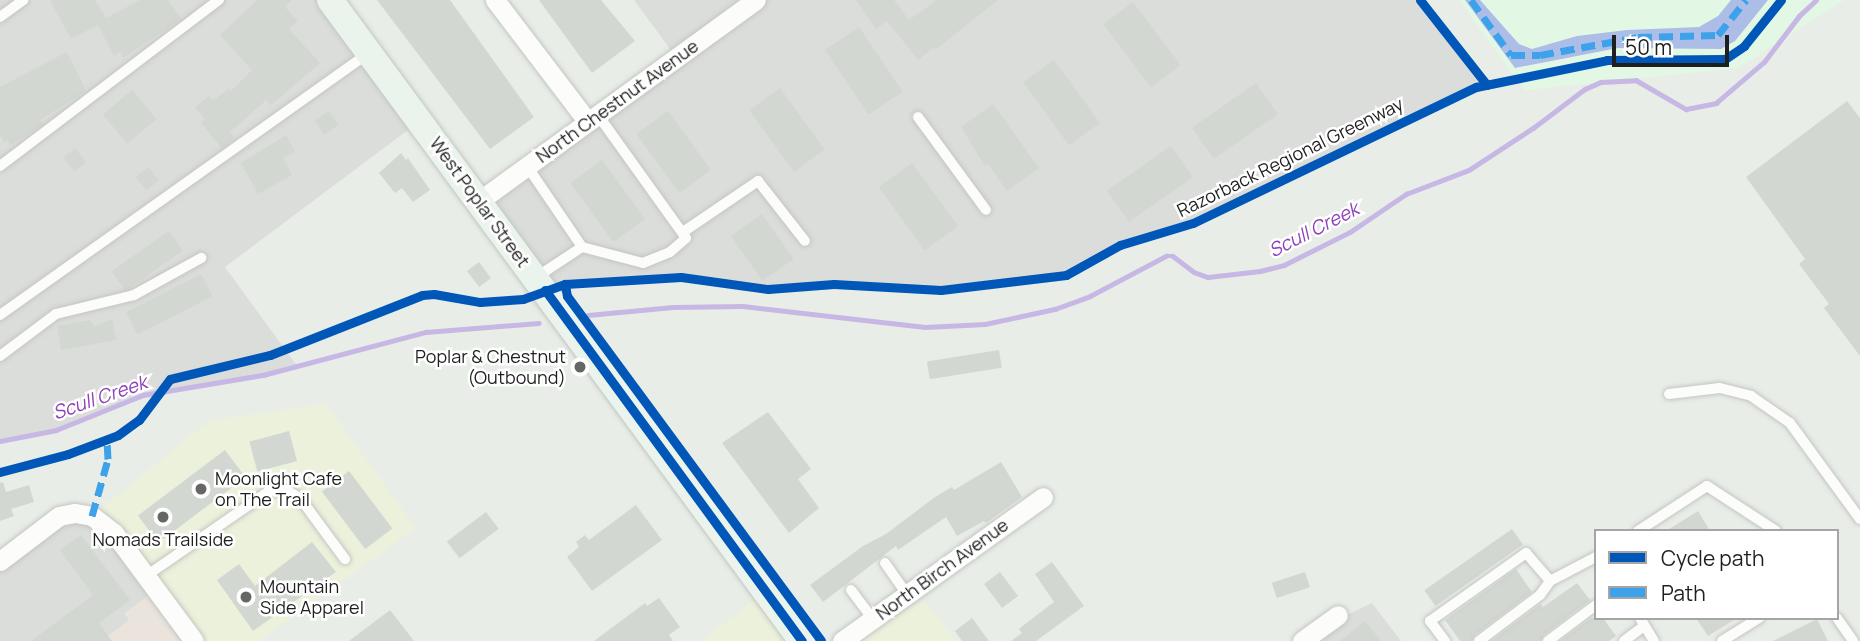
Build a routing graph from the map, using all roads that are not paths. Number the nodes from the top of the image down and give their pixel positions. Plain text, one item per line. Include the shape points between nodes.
1 (23, 0) edge
2 (219, 0) edge
3 (330, 0) edge
4 (495, 0) edge
5 (756, 0) edge
6 (0, 17) edge
7 (369, 52) junction
8 (918, 117) dead end
9 (593, 119) junction
10 (0, 166) edge
11 (527, 166) junction
12 (479, 201) junction
13 (986, 210) dead end
14 (683, 232) junction
15 (805, 242) dead end
16 (582, 247) junction
17 (201, 258) dead end
18 (536, 278) junction
19 (0, 315) edge
20 (0, 356) edge
21 (1669, 394) dead end
22 (1043, 498) dead end
23 (1860, 519) edge
24 (1641, 529) edge
25 (1773, 529) edge
26 (1594, 558) edge
27 (345, 559) dead end
28 (0, 561) edge
29 (885, 563) dead end
30 (146, 576) junction
31 (1550, 581) junction
32 (851, 590) dead end
33 (907, 594) junction
34 (1594, 606) edge
35 (1338, 615) dead end
36 (873, 619) junction
37 (1756, 620) edge
38 (1838, 620) edge
39 (1642, 622) edge
40 (194, 641) edge
41 (802, 641) edge
42 (842, 641) edge
43 (1301, 641) edge
44 (1445, 641) edge
45 (1479, 641) edge
46 (1548, 641) edge
47 (1624, 641) edge
48 (1654, 641) edge
49 (1722, 641) edge
50 (1853, 641) edge

1 - 6 lane
2 - 10 lane
3 - 7 street, West Poplar Street
4 - 9 street
5 - 9 street, North Chestnut Avenue
7 - 12 street, West Poplar Street
7 - 19 lane
8 - 13 lane
9 - 11 street, North Chestnut Avenue
9 - 14 lane
11 - 12 street, North Chestnut Avenue
11 - 16 lane
12 - 18 street, West Poplar Street
14 - 15 lane via 758,181
14 - 16 lane via 686,238 670,252 643,263
16 - 18 lane
17 - 20 lane via 134,295 56,314
18 - 41 street, West Poplar Street
21 - 23 lane via 1720,388 1751,396 1790,423
22 - 33 street, North Birch Avenue
24 - 25 lane via 1707,486
26 - 31 lane
27 - 30 lane via 300,498 286,489 269,491
28 - 30 street via 59,516 75,513 92,516 114,533
29 - 33 lane
30 - 40 street
31 - 44 lane via 1526,553 1430,621
31 - 45 lane
32 - 36 lane
33 - 36 street, North Birch Avenue
34 - 46 lane
35 - 43 street
36 - 42 street, North Birch Avenue
37 - 49 lane
38 - 50 lane
39 - 47 lane
39 - 48 lane

